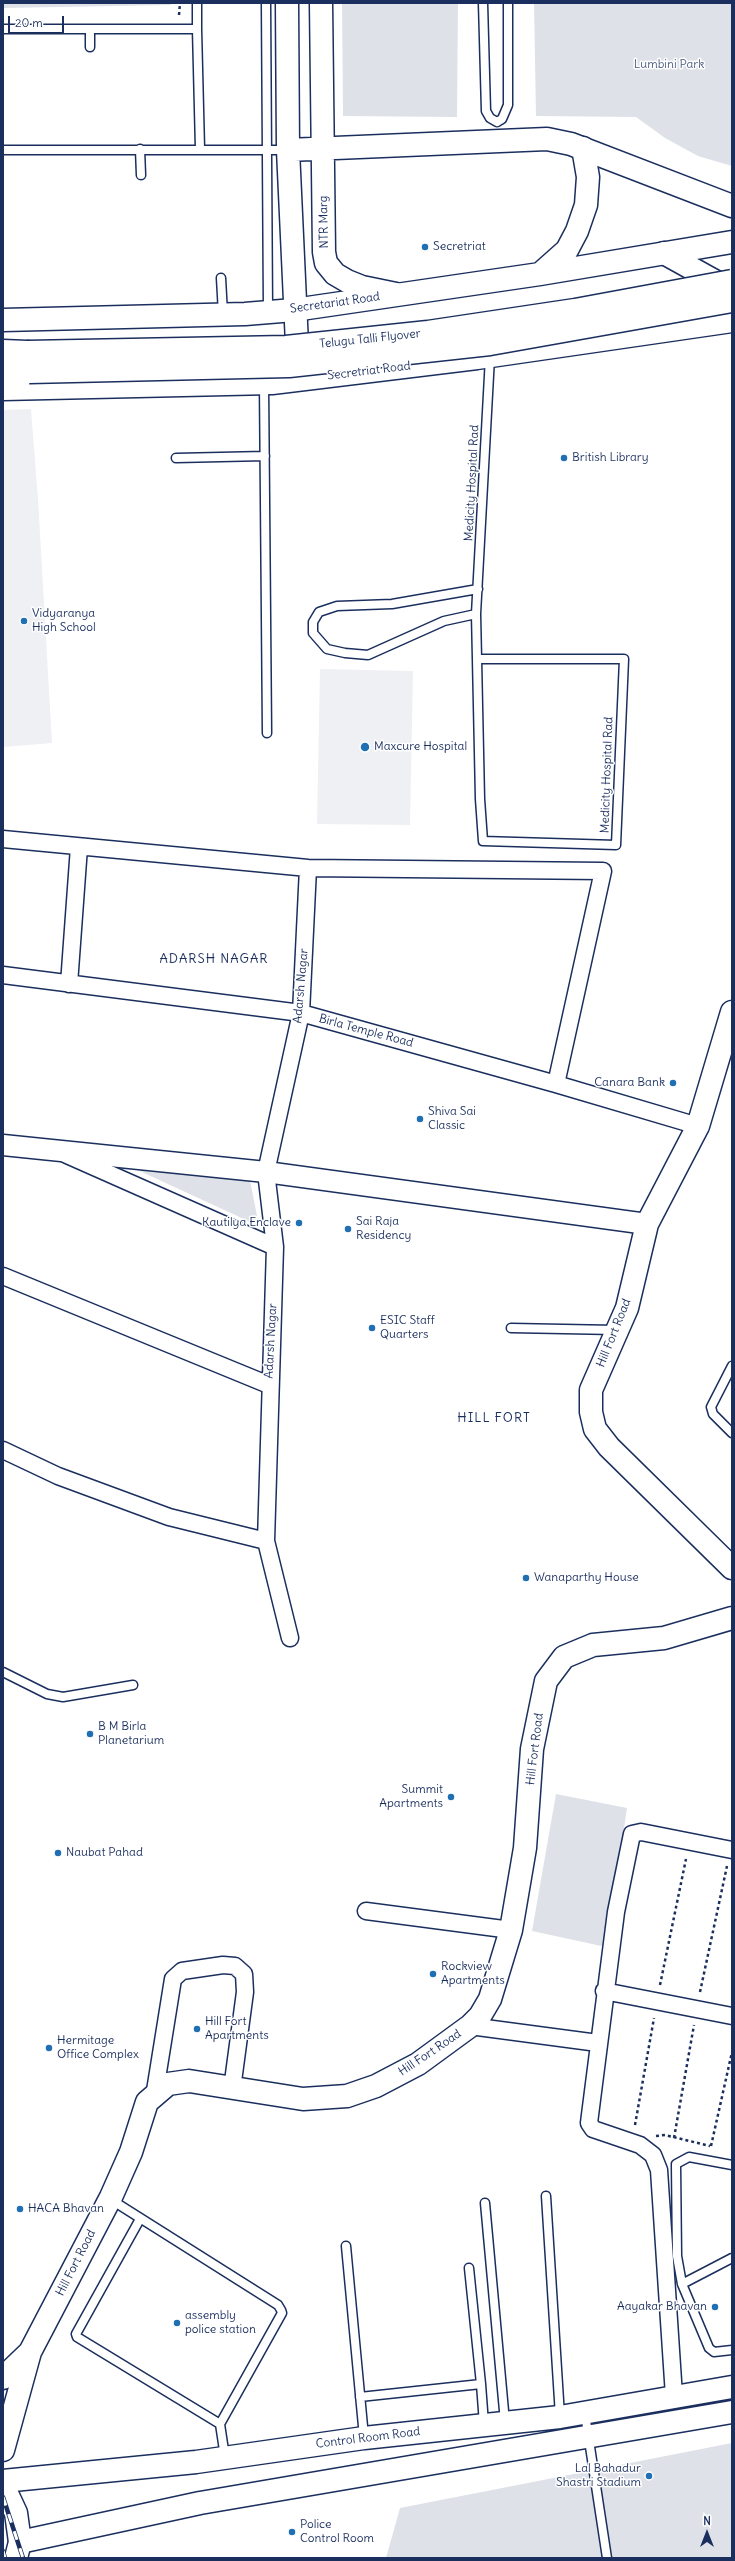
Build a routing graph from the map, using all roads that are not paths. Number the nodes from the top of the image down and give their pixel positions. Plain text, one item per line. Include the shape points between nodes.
1 (197, 3) edge
2 (266, 3) edge
3 (287, 3) edge
4 (321, 3) edge
5 (483, 3) edge
6 (508, 3) edge
7 (3, 29) edge
8 (90, 29) junction
9 (197, 29) junction
10 (90, 47) dead end
11 (497, 131) junction
12 (323, 148) junction
13 (583, 148) junction
14 (140, 149) junction
15 (200, 149) junction
16 (266, 149) junction
17 (3, 150) edge
18 (288, 150) junction
19 (141, 175) dead end
20 (732, 206) edge
21 (726, 248) edge
22 (664, 253) junction
23 (540, 274) junction
24 (221, 278) dead end
25 (732, 281) edge
26 (732, 291) edge
27 (398, 294) junction
28 (732, 301) edge
29 (294, 310) junction
30 (268, 312) junction
31 (223, 314) junction
32 (3, 320) edge
33 (732, 321) edge
34 (3, 351) edge
35 (490, 356) junction
36 (28, 362) junction
37 (3, 371) edge
38 (299, 379) junction
39 (264, 383) junction
40 (3, 389) edge
41 (265, 456) junction
42 (176, 458) dead end
43 (478, 589) junction
44 (476, 614) junction
45 (477, 659) junction
46 (267, 733) dead end
47 (3, 839) edge
48 (79, 847) junction
49 (308, 868) junction
50 (3, 975) edge
51 (69, 984) junction
52 (732, 1012) edge
53 (301, 1013) junction
54 (556, 1084) junction
55 (698, 1126) junction
56 (3, 1145) edge
57 (58, 1151) junction
58 (266, 1172) junction
59 (647, 1224) junction
60 (275, 1247) junction
61 (3, 1276) edge
62 (511, 1328) dead end
63 (617, 1330) junction
64 (732, 1366) edge
65 (269, 1385) junction
66 (732, 1433) edge
67 (3, 1450) edge
68 (266, 1541) junction
69 (732, 1568) edge
70 (732, 1618) edge
71 (290, 1638) dead end
72 (3, 1672) edge
73 (133, 1685) dead end
74 (732, 1850) edge
75 (366, 1911) dead end
76 (511, 1930) junction
77 (604, 1990) junction
78 (732, 2016) edge
79 (470, 2026) junction
80 (598, 2043) junction
81 (232, 2088) junction
82 (154, 2096) junction
83 (732, 2165) edge
84 (546, 2196) dead end
85 (110, 2198) junction
86 (485, 2202) dead end
87 (140, 2219) junction
88 (346, 2246) dead end
89 (732, 2258) edge
90 (469, 2268) dead end
91 (682, 2284) junction
92 (732, 2350) edge
93 (30, 2352) junction
94 (3, 2378) edge
95 (481, 2384) junction
96 (732, 2388) edge
97 (674, 2396) junction
98 (360, 2397) junction
99 (732, 2412) edge
100 (584, 2413) junction
101 (560, 2417) junction
102 (495, 2423) junction
103 (220, 2424) junction
104 (588, 2435) junction
105 (364, 2438) junction
106 (3, 2450) edge
107 (225, 2457) junction
108 (3, 2481) edge
109 (3, 2485) edge
110 (18, 2550) edge
111 (607, 2558) edge

1 - 9 lane
2 - 16 lane
3 - 18 main road
4 - 12 main road, NTR Marg
5 - 11 lane via 486,112
6 - 11 lane via 508,105
7 - 8 lane
8 - 9 lane
8 - 10 lane
9 - 15 lane
11 - 12 main road
11 - 13 main road
12 - 18 main road
12 - 27 main road, NTR Marg via 326,263 335,274 347,281 362,287
13 - 20 main road
13 - 23 main road via 588,177 586,204 577,231 567,250
14 - 15 lane
14 - 17 lane
14 - 19 lane
15 - 16 lane
16 - 18 lane
16 - 30 lane
18 - 29 main road
21 - 22 main road, Secretariat Road
22 - 23 main road, Secretariat Road
22 - 26 main road
23 - 27 main road, Secretariat Road
24 - 31 lane
25 - 36 main road, Telugu Talli Flyover, bridge via 575,310 428,332 294,347
27 - 29 main road, Secretariat Road
28 - 36 main road, Telugu Talli Flyover, bridge via 490,344 289,366
29 - 30 main road, Secretariat Road
29 - 38 main road
30 - 31 main road, Secretariat Road
31 - 32 main road, Secretariat Road
33 - 35 main road, Secretriat Road
34 - 36 main road, Telugu Talli Flyover
35 - 38 main road, Secretriat Road
35 - 43 lane, Medicity Hospital Rad
36 - 37 main road, Telugu Talli Flyover
38 - 39 main road, Secretriat Road
39 - 40 main road, Secretriat Road
39 - 41 lane
41 - 42 lane
41 - 46 lane
43 - 44 lane, Medicity Hospital Rad
43 - 44 lane via 392,604 337,606 318,612 313,622 313,634 327,649 346,654 368,655 444,621
44 - 45 lane, Medicity Hospital Rad
45 - 45 lane, Medicity Hospital Rad via 483,840 616,844 624,659
47 - 48 street
48 - 49 street
48 - 51 street
49 - 53 street, Adarsh Nagar
49 - 54 street via 602,871
50 - 51 street, Birla Temple Road
51 - 53 street, Birla Temple Road
52 - 55 main road, Hill Fort Road
53 - 54 street, Birla Temple Road
53 - 58 street, Adarsh Nagar
54 - 55 street, Birla Temple Road
55 - 59 main road, Hill Fort Road
56 - 57 street
57 - 58 street
57 - 60 street
58 - 59 street
58 - 60 street, Adarsh Nagar
59 - 63 main road, Hill Fort Road via 626,1308
60 - 65 street, Adarsh Nagar
61 - 65 street
62 - 63 lane
63 - 69 main road, Hill Fort Road via 591,1390 591,1412 595,1429 609,1447
64 - 66 lane via 710,1407 713,1414
65 - 68 street, Adarsh Nagar
67 - 68 street via 58,1476 169,1517
68 - 71 street, Adarsh Nagar
70 - 76 main road, Hill Fort Road via 664,1638 593,1645 564,1657 546,1681 532,1749 525,1848
72 - 73 lane via 47,1694 63,1697
74 - 77 street via 641,1832 632,1834 617,1904
75 - 76 street
76 - 79 main road, Hill Fort Road via 490,1999 480,2016
77 - 78 street
77 - 80 street
79 - 80 street
79 - 81 main road, Hill Fort Road via 418,2064 376,2086 347,2096 303,2099
80 - 97 street via 589,2123 593,2129 640,2145 653,2155 659,2170
81 - 82 main road, Hill Fort Road via 189,2081 168,2084
81 - 82 street via 245,1992 244,1974 235,1966 223,1965 182,1971 173,1979
82 - 85 main road, Hill Fort Road via 147,2102 131,2152
83 - 91 lane via 689,2157 676,2164 677,2256
84 - 101 lane
85 - 87 lane
85 - 93 main road, Hill Fort Road
86 - 102 lane
87 - 103 lane via 278,2305 281,2310 282,2313
87 - 103 lane via 76,2334 77,2338
88 - 98 lane
89 - 91 lane
90 - 95 lane
91 - 92 lane via 709,2348 714,2352
93 - 94 main road
93 - 106 main road, Hill Fort Road
95 - 98 lane
95 - 102 lane
96 - 97 main road, Control Room Road
97 - 100 main road, Control Room Road
98 - 105 lane
99 - 104 main road
100 - 101 main road, Control Room Road
100 - 104 lane
101 - 102 main road, Control Room Road
102 - 105 main road, Control Room Road
103 - 107 lane
104 - 110 main road via 158,2511
104 - 111 lane
105 - 107 main road, Control Room Road
107 - 108 main road, Control Room Road
109 - 110 main road via 16,2512

